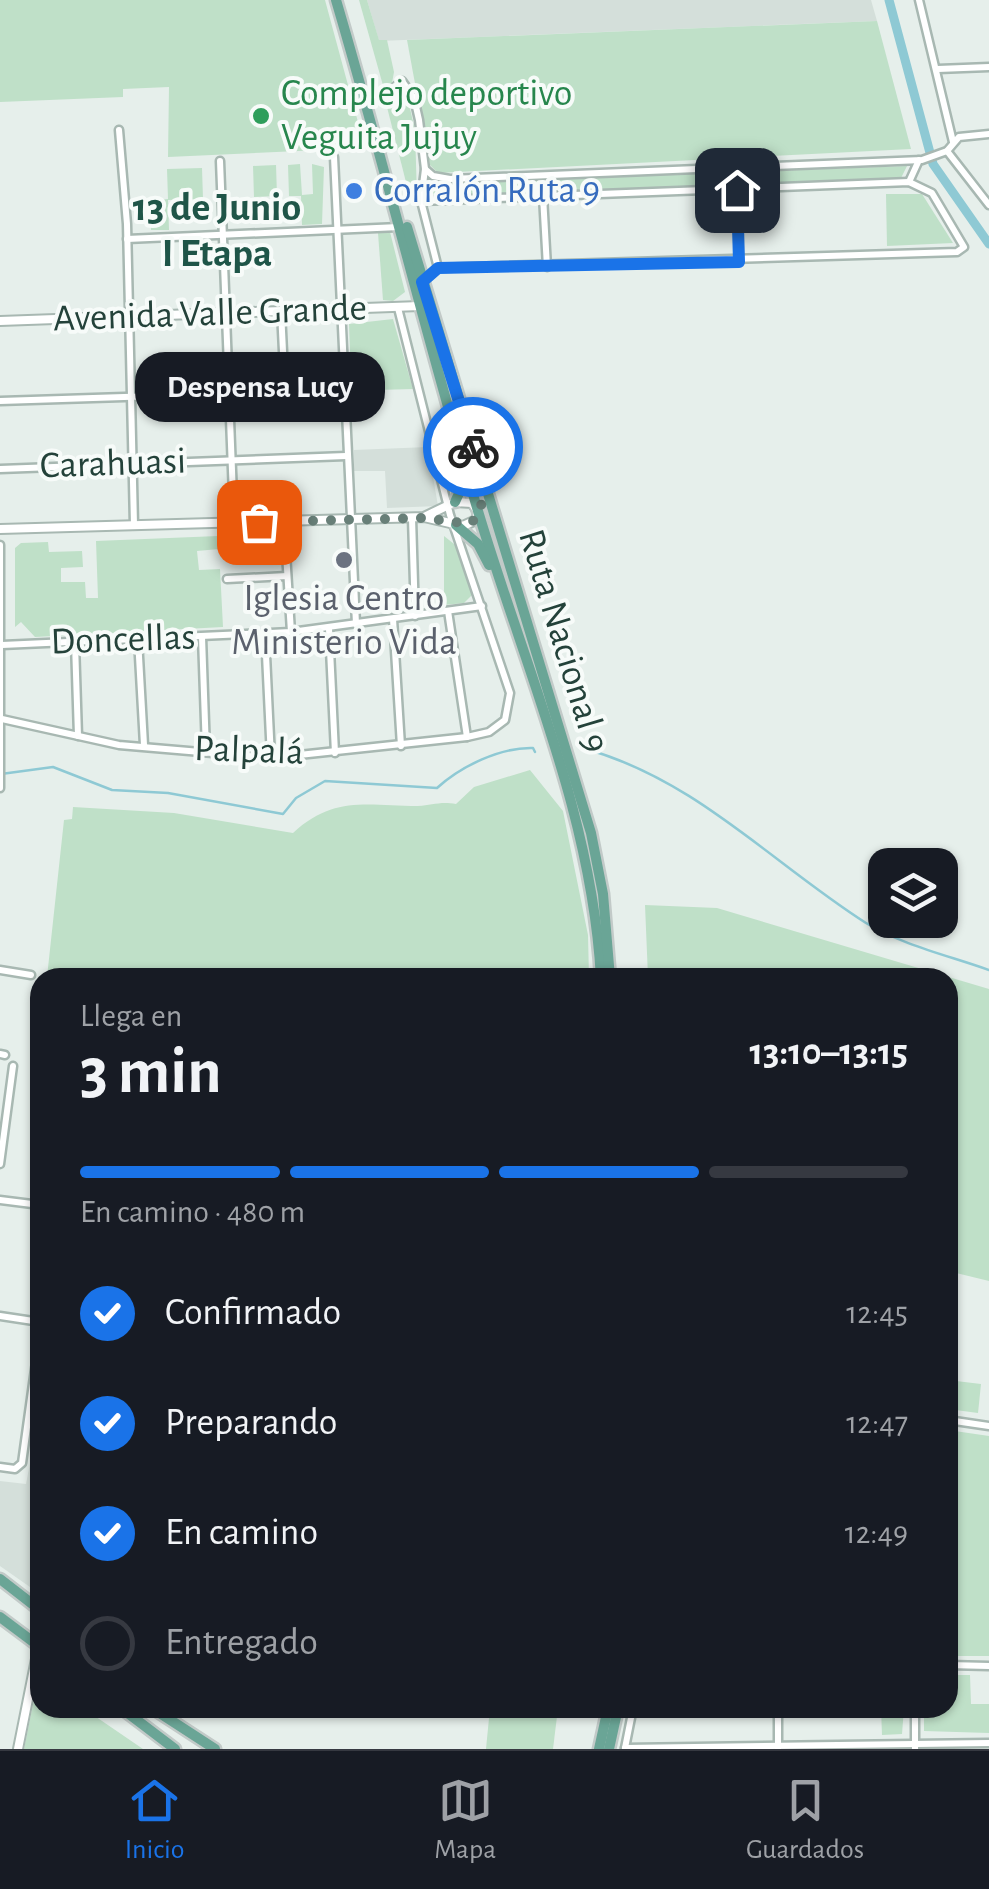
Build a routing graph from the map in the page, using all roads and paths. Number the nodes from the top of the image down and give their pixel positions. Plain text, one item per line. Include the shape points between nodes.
1 (336, 0) edge
2 (919, 0) edge
3 (989, 67) edge
4 (938, 69) junction
5 (366, 101) junction
6 (119, 130) dead end
7 (989, 134) edge
8 (953, 144) junction
9 (947, 151) junction
10 (382, 155) junction
11 (334, 158) dead end
12 (920, 160) junction
13 (220, 161) dead end
14 (425, 169) junction
15 (909, 182) junction
16 (737, 190) junction
17 (543, 196) junction
18 (421, 201) junction
19 (989, 205) edge
20 (400, 227) junction
21 (336, 230) junction
22 (222, 235) junction
23 (127, 239) junction
24 (739, 262) junction
25 (546, 267) junction
26 (438, 268) junction
27 (422, 282) junction
28 (420, 306) junction
29 (398, 308) junction
30 (340, 309) junction
31 (282, 312) junction
32 (227, 313) junction
33 (129, 316) junction
34 (0, 320) edge
35 (442, 386) junction
36 (344, 390) junction
37 (285, 392) junction
38 (228, 394) junction
39 (131, 397) junction
40 (0, 401) edge
41 (346, 456) junction
42 (232, 460) junction
43 (132, 463) junction
44 (0, 469) edge
45 (444, 482) junction
46 (484, 487) junction
47 (458, 501) junction
48 (478, 512) junction
49 (412, 518) junction
50 (424, 518) junction
51 (350, 520) junction
52 (234, 522) junction
53 (284, 522) junction
54 (456, 524) junction
55 (134, 526) junction
56 (0, 529) edge
57 (0, 544) edge
58 (287, 576) junction
59 (227, 579) dead end
60 (506, 600) junction
61 (482, 606) junction
62 (448, 610) junction
63 (524, 615) junction
64 (415, 616) junction
65 (393, 619) junction
66 (356, 624) junction
67 (330, 628) junction
68 (291, 632) junction
69 (265, 634) junction
70 (202, 637) junction
71 (138, 639) junction
72 (75, 643) junction
73 (2, 645) edge
74 (1, 675) edge
75 (2, 719) edge
76 (78, 737) junction
77 (467, 737) junction
78 (144, 746) junction
79 (401, 746) junction
80 (206, 751) junction
81 (334, 753) junction
82 (271, 758) junction
83 (0, 786) edge
84 (600, 968) edge
85 (609, 968) edge
86 (0, 970) edge
87 (30, 975) dead end
88 (13, 1066) dead end
89 (0, 1164) edge
90 (0, 1200) edge
91 (30, 1203) edge
92 (0, 1316) edge
93 (30, 1320) edge
94 (30, 1400) edge
95 (958, 1421) edge
96 (989, 1426) edge
97 (0, 1468) edge
98 (0, 1578) edge
99 (30, 1602) edge
100 (0, 1617) edge
101 (30, 1638) edge
102 (958, 1666) edge
103 (989, 1666) edge
104 (30, 1689) edge
105 (134, 1718) edge
106 (168, 1718) edge
107 (606, 1718) edge
108 (616, 1718) edge
109 (631, 1718) edge
110 (778, 1718) edge
111 (915, 1718) edge
112 (989, 1744) edge
113 (915, 1746) edge
114 (778, 1747) edge
115 (625, 1748) edge
116 (18, 1749) edge
117 (175, 1749) edge
118 (216, 1749) edge
119 (600, 1749) edge
120 (609, 1749) edge

1 - 5 main road, Ruta Nacional 9
2 - 4 street
3 - 4 street
4 - 8 street
5 - 10 main road, Ruta Nacional 9
5 - 14 street via 402,81 414,98
6 - 23 street
7 - 8 street via 959,137
8 - 9 street
9 - 12 street
9 - 19 street
10 - 20 main road, Ruta Nacional 9
10 - 27 main road, Ruta Nacional 9
11 - 21 street
12 - 14 street via 450,178
12 - 15 street
13 - 22 street
14 - 18 street
15 - 16 street
15 - 24 street via 932,193 964,247
16 - 17 street
16 - 24 street
17 - 18 street
17 - 25 street
18 - 26 street
20 - 21 street
20 - 28 main road, Ruta Nacional 9
21 - 22 street
21 - 30 street
22 - 23 street
22 - 32 street
23 - 33 street
24 - 25 street
25 - 26 street
26 - 27 street
27 - 46 main road, Ruta Nacional 9
28 - 29 street, Avenida Valle Grande
28 - 35 main road, Ruta Nacional 9
29 - 30 street, Avenida Valle Grande
29 - 45 street
30 - 31 street, Avenida Valle Grande
30 - 36 street
31 - 32 street, Avenida Valle Grande
31 - 37 street
32 - 33 street, Avenida Valle Grande
32 - 38 street
33 - 34 street, Avenida Valle Grande
33 - 39 street
35 - 47 main road
35 - 48 main road, Ruta Nacional 9
36 - 37 street
36 - 41 street
37 - 38 street
38 - 39 street
38 - 42 street
39 - 40 street
39 - 43 street
41 - 42 street, Carahuasi
41 - 51 street
42 - 43 street, Carahuasi
42 - 52 street
43 - 44 street, Carahuasi
43 - 55 street
45 - 47 street
45 - 47 street
46 - 48 main road
46 - 63 main road, Ruta Nacional 9
47 - 48 street
47 - 50 street
47 - 54 street
48 - 54 street via 470,524
48 - 60 main road, Ruta Nacional 9
48 - 63 main road
49 - 50 street
49 - 51 street
49 - 64 street
50 - 54 street
51 - 53 street
51 - 66 street
52 - 53 street
52 - 55 street
53 - 58 street
54 - 60 main road via 478,544
54 - 61 street
55 - 56 street
57 - 73 street
58 - 59 street
58 - 68 street
60 - 84 main road, Ruta Nacional 9 via 584,844
61 - 62 street, Doncellas
61 - 77 street, Palpalá via 511,704 497,728
62 - 64 street, Doncellas
62 - 77 street
63 - 85 main road, Ruta Nacional 9 via 592,834
64 - 65 street, Doncellas
65 - 66 street, Doncellas
65 - 79 street
66 - 67 street, Doncellas
67 - 68 street, Doncellas
67 - 81 street
68 - 69 street, Doncellas
69 - 70 street, Doncellas
69 - 82 street
70 - 71 street, Doncellas
70 - 80 street
71 - 72 street, Doncellas
71 - 78 street
72 - 73 street, Doncellas
72 - 76 street
73 - 74 street
74 - 75 street
75 - 76 street, Palpalá
75 - 83 street
76 - 78 street, Palpalá
77 - 79 street, Palpalá
78 - 80 street, Palpalá
79 - 81 street, Palpalá
80 - 82 street, Palpalá
81 - 82 street, Palpalá
86 - 87 street
88 - 89 street
90 - 91 street
92 - 93 street
94 - 97 street via 20,1467
95 - 96 street
98 - 99 main road
100 - 101 main road
102 - 103 street
104 - 116 street
105 - 117 main road
106 - 118 main road
107 - 119 main road
108 - 120 main road
109 - 115 street
110 - 114 street
111 - 113 street
112 - 113 street
113 - 114 street
114 - 115 street

